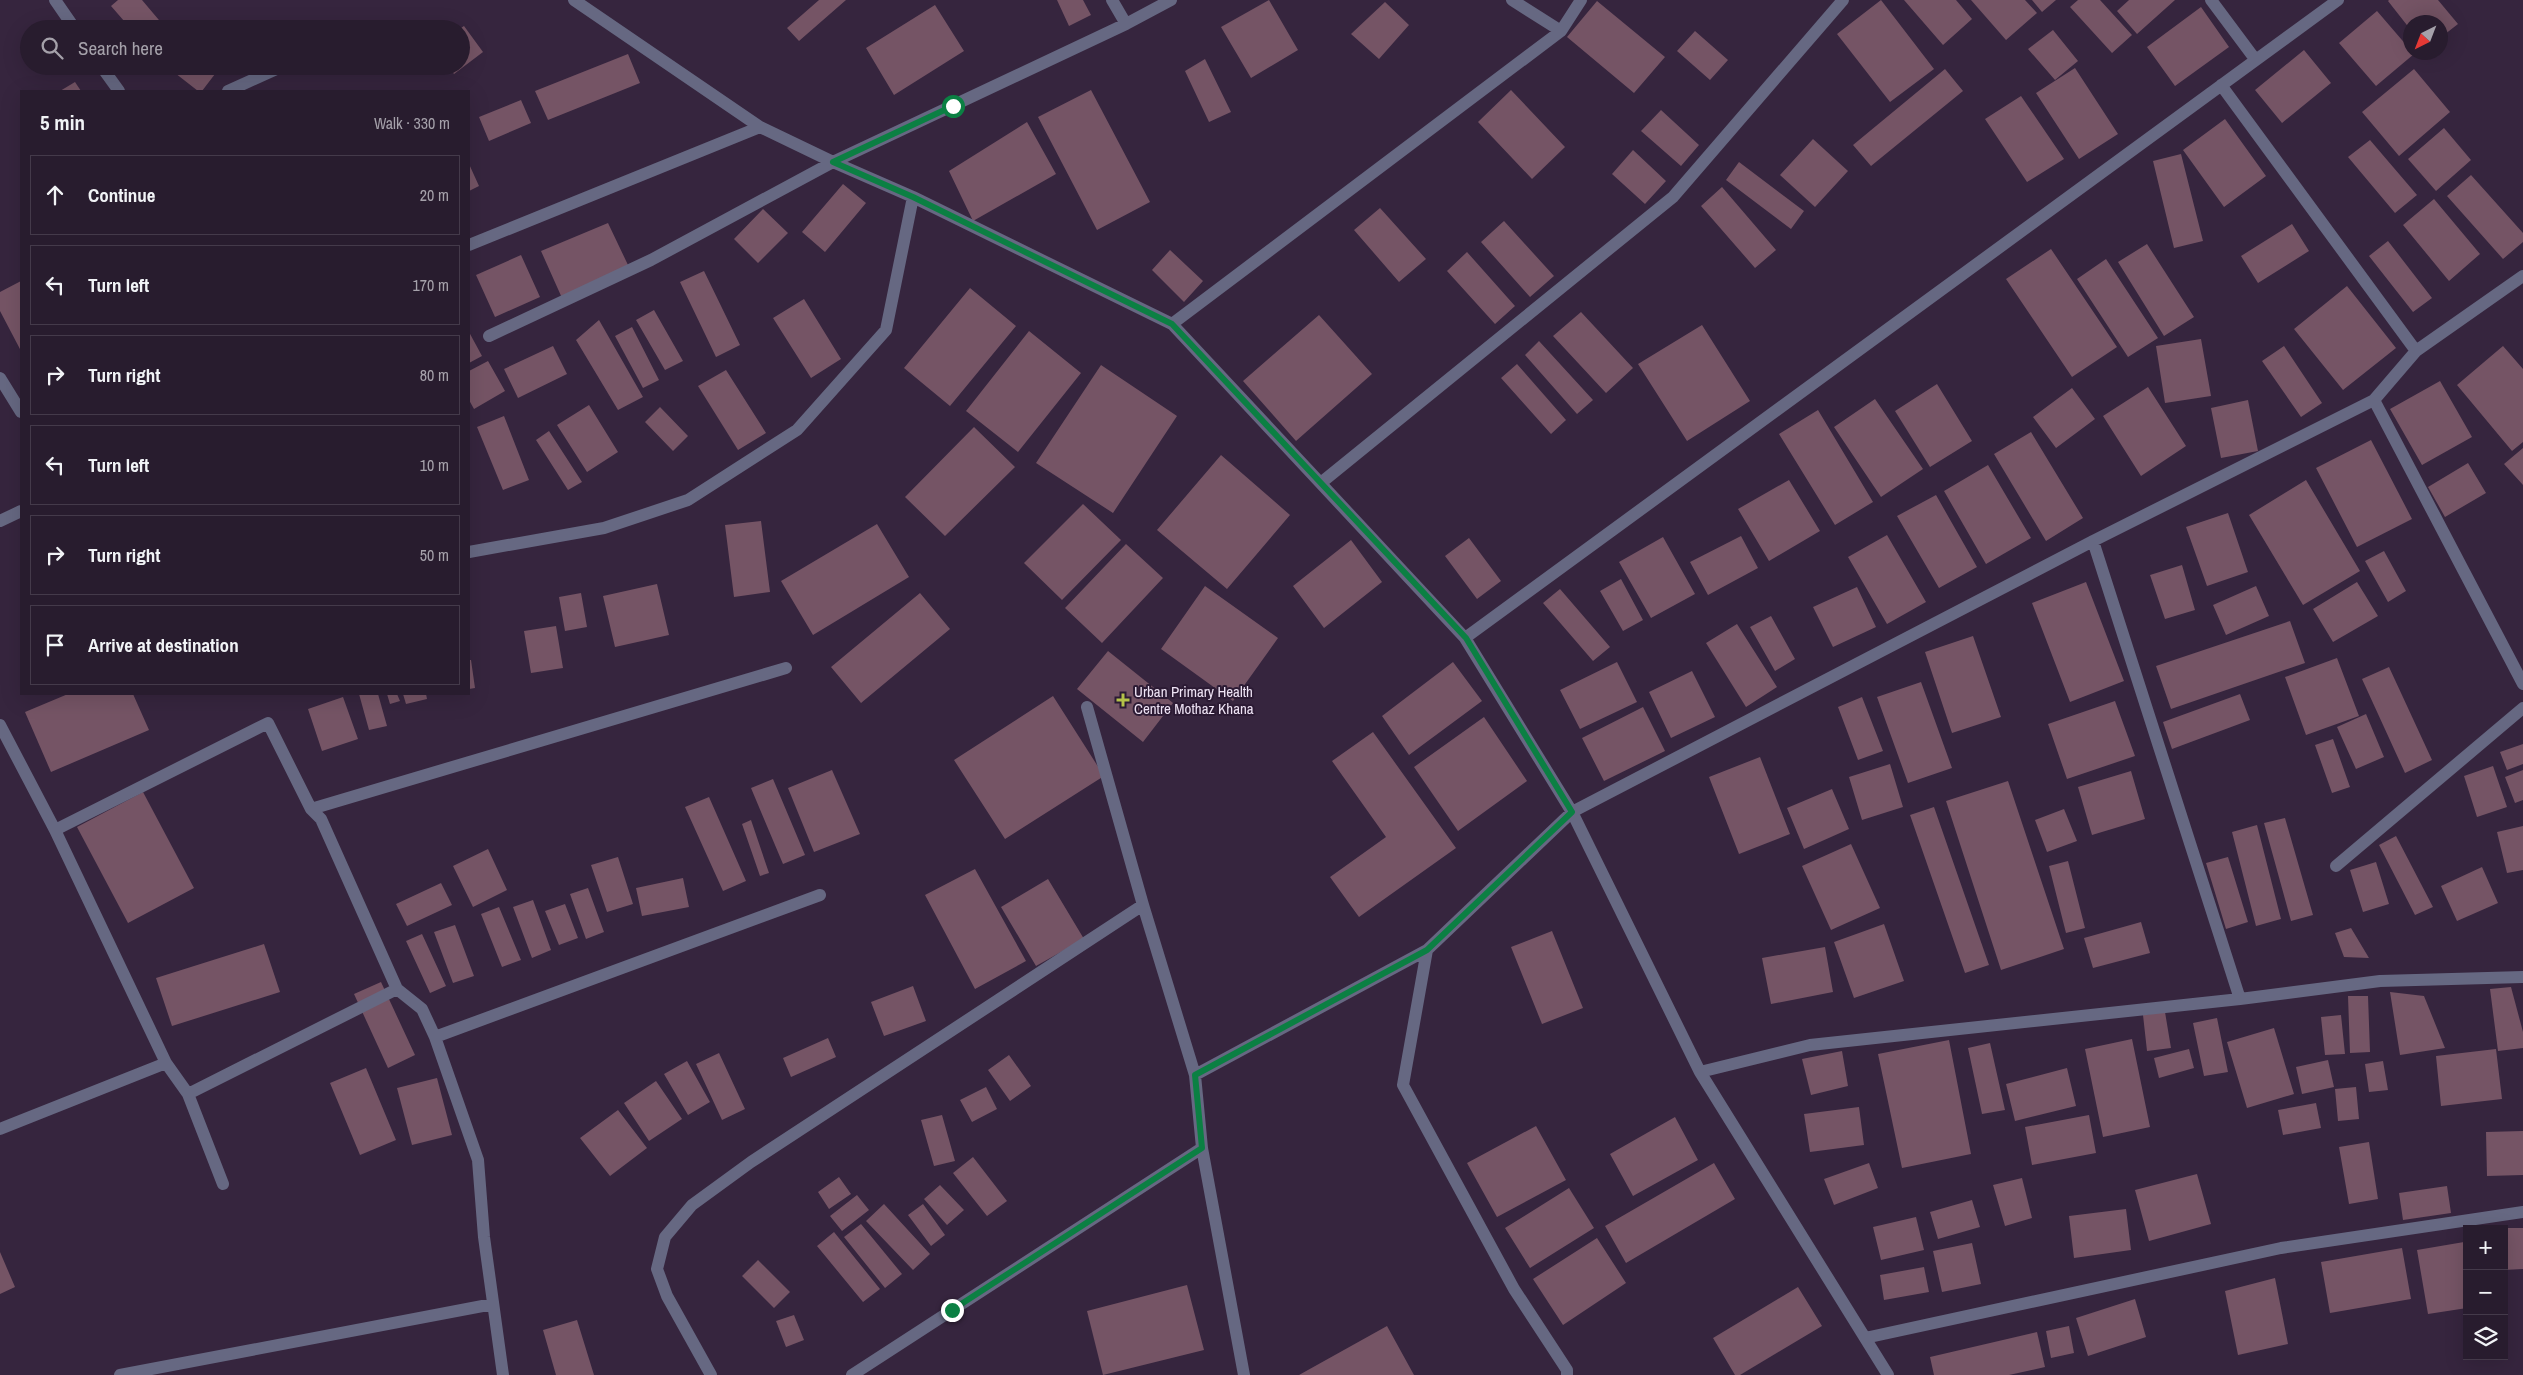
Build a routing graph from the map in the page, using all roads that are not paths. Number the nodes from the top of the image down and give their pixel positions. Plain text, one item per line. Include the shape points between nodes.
1 (55, 0) edge
2 (574, 0) edge
3 (1112, 0) edge
4 (1171, 0) edge
5 (1512, 0) edge
6 (1581, 0) edge
7 (1843, 0) edge
8 (2211, 0) edge
9 (2338, 0) edge
10 (69, 20) edge
11 (1126, 24) junction
12 (1561, 31) junction
13 (2255, 59) junction
14 (107, 75) edge
15 (263, 75) edge
16 (2222, 85) junction
17 (118, 90) edge
18 (230, 90) edge
19 (760, 127) junction
20 (833, 162) junction
21 (913, 197) junction
22 (470, 245) edge
23 (2523, 276) edge
24 (1172, 324) junction
25 (489, 336) dead end
26 (2416, 351) junction
27 (0, 378) edge
28 (2374, 400) junction
29 (20, 410) edge
30 (1322, 482) junction
31 (20, 511) edge
32 (0, 520) edge
33 (2093, 541) junction
34 (470, 552) edge
35 (1466, 638) junction
36 (786, 668) dead end
37 (2523, 684) edge
38 (1087, 707) dead end
39 (2523, 708) edge
40 (0, 725) edge
41 (311, 809) junction
42 (1572, 812) junction
43 (55, 830) junction
44 (2336, 866) dead end
45 (820, 895) dead end
46 (1143, 905) junction
47 (1427, 950) junction
48 (2523, 977) edge
49 (397, 989) junction
50 (2240, 999) junction
51 (434, 1037) junction
52 (166, 1063) junction
53 (1700, 1072) junction
54 (1195, 1075) junction
55 (188, 1094) junction
56 (0, 1128) edge
57 (1202, 1148) junction
58 (223, 1184) dead end
59 (2523, 1212) edge
60 (493, 1304) junction
61 (1865, 1338) junction
62 (120, 1375) edge
63 (503, 1375) edge
64 (711, 1375) edge
65 (852, 1375) edge
66 (1244, 1375) edge
67 (1567, 1375) edge
68 (1888, 1375) edge

1 - 10 street
2 - 19 street
3 - 11 street
4 - 11 street
5 - 12 street
6 - 12 street
7 - 30 street via 1673,197
8 - 13 street
9 - 13 street
11 - 20 street
12 - 24 street
13 - 16 street
14 - 17 street
15 - 18 street
16 - 26 street
16 - 35 street
19 - 20 street
19 - 22 street
20 - 21 street
20 - 25 street via 651,260
21 - 24 street
21 - 34 street via 886,330 797,430 688,500 604,528
23 - 26 street
24 - 30 street
26 - 28 street
27 - 29 street
28 - 33 street
28 - 37 street
30 - 35 street
31 - 32 street
33 - 42 street
33 - 50 street
35 - 42 street
36 - 41 street
38 - 46 street
39 - 44 street
40 - 43 street
41 - 43 street via 268,723
41 - 49 street via 321,819
42 - 47 street
42 - 53 street
43 - 52 street
45 - 51 street
46 - 54 street
46 - 64 street via 759,1157 692,1205 665,1237 657,1269 667,1296
47 - 54 street
47 - 67 street via 1403,1085 1514,1289 1567,1370
48 - 50 street via 2380,981
49 - 51 street via 422,1009
49 - 55 street
50 - 53 street via 1810,1045
51 - 60 street via 478,1160
52 - 55 street
52 - 56 street
53 - 61 street
54 - 57 street
55 - 58 street
57 - 65 street
57 - 66 street
59 - 61 street via 2281,1248
60 - 62 street
60 - 63 street
61 - 68 street

